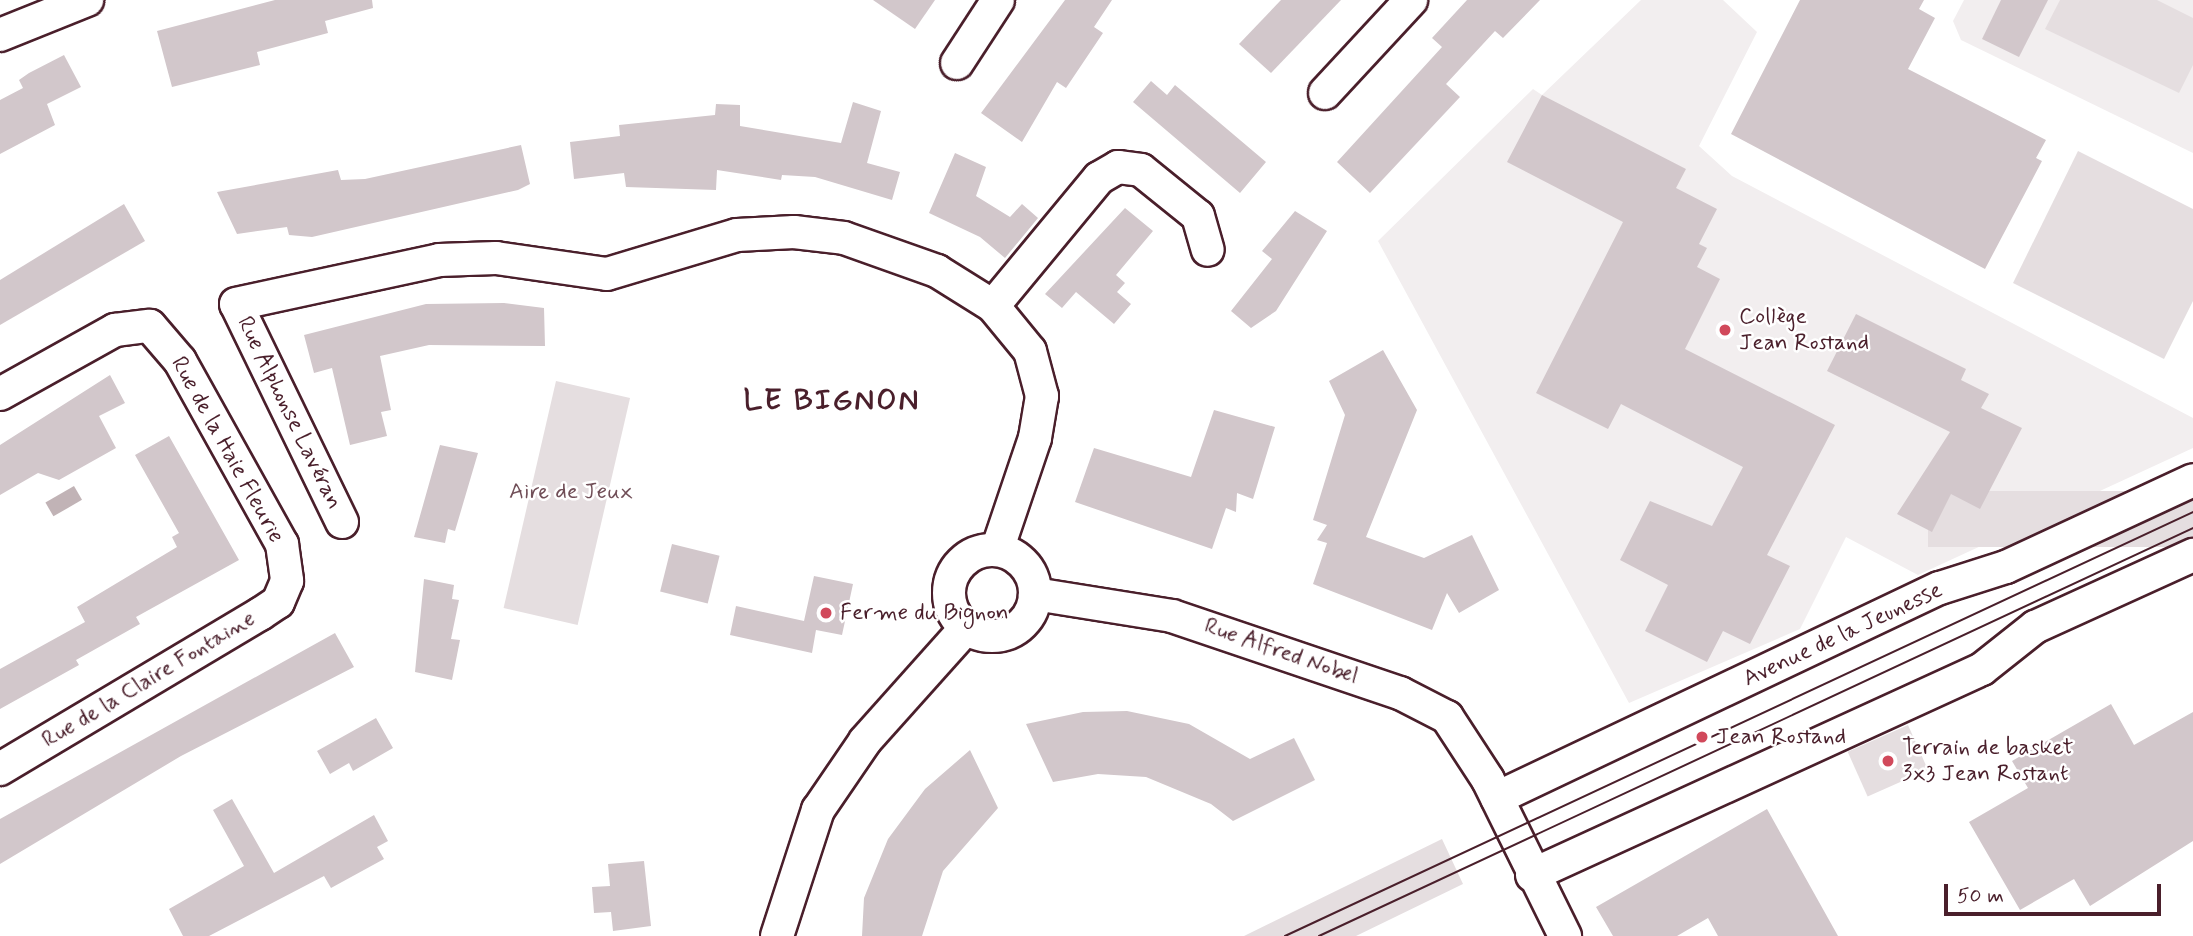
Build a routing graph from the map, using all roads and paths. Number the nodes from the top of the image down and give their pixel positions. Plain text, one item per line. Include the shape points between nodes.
1 (87, 0) edge
2 (998, 0) edge
3 (1411, 0) edge
4 (0, 36) edge
5 (957, 63) dead end
6 (1325, 93) dead end
7 (1208, 250) dead end
8 (993, 306) junction
9 (0, 394) edge
10 (2193, 480) edge
11 (342, 522) dead end
12 (997, 550) junction
13 (2193, 555) edge
14 (287, 581) joint
15 (1035, 594) junction
16 (966, 628) junction
17 (0, 769) edge
18 (1492, 789) junction
19 (1532, 875) junction
20 (777, 936) edge
21 (1565, 936) edge

1 - 4 street
2 - 5 street
3 - 6 street
7 - 8 street via 1199,216 1141,170 1118,167 1099,178
8 - 11 street, Rue Alphonse Lavéran via 892,251 794,233 737,235 607,274 496,258 439,260 236,304
8 - 12 street, Rue Alphonse Lavéran via 1030,351 1042,396 1035,438
9 - 14 street, Rue de la Haie Fleurie via 115,330 150,326 180,361 282,544
10 - 18 street, Avenue de la Jeunesse via 2006,567 1940,588
12 - 15 street via 1020,560
12 - 16 street via 970,556 952,578 951,605
13 - 19 street via 2035,627 1982,669
14 - 17 street, Rue de la Claire Fontaine via 278,602 260,614
15 - 16 street via 1017,629 992,637
15 - 18 street, Rue Alfred Nobel via 1172,615 1400,693 1447,717
16 - 20 street via 840,775 792,877
18 - 19 street, Rue Alfred Nobel
19 - 21 street, Rue Alfred Nobel

